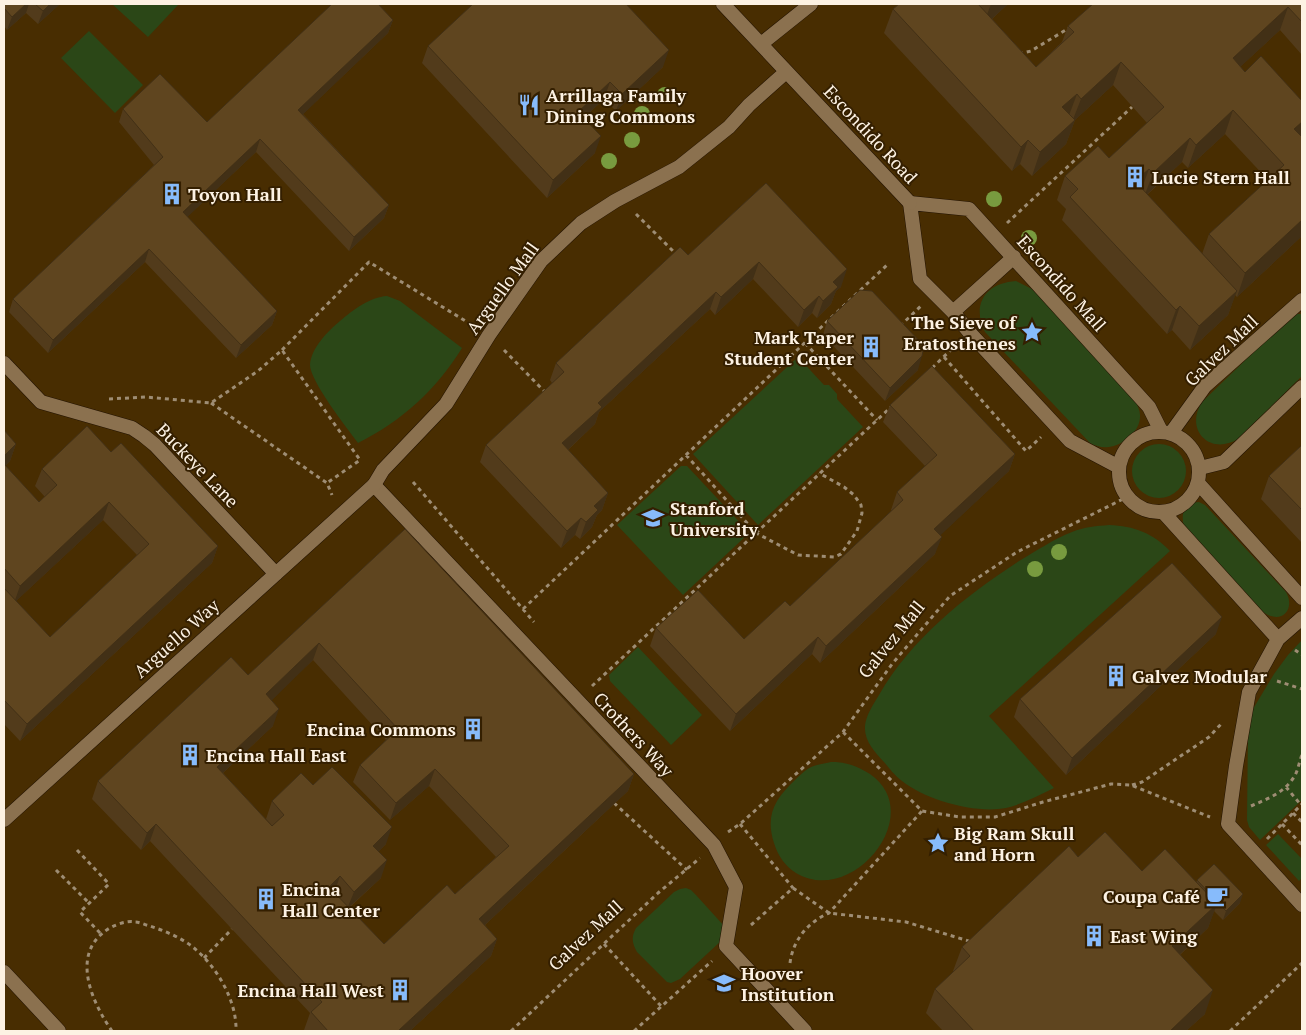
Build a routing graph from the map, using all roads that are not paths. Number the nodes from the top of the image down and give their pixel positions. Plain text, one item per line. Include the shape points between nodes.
1 (723, 4) edge
2 (811, 4) edge
3 (762, 44) junction
4 (786, 72) junction
5 (910, 203) junction
6 (1014, 257) junction
7 (1302, 300) edge
8 (953, 312) junction
9 (4, 363) edge
10 (1302, 386) edge
11 (1166, 432) junction
12 (1119, 467) junction
13 (1200, 468) junction
14 (1198, 483) junction
15 (374, 484) junction
16 (1163, 512) junction
17 (276, 574) junction
18 (1302, 598) edge
19 (1302, 618) edge
20 (1278, 639) junction
21 (4, 820) edge
22 (1302, 904) edge
23 (4, 972) edge
24 (59, 1031) edge
25 (805, 1031) edge

1 - 3 street, Escondido Road
2 - 3 street
3 - 4 street, Escondido Road
4 - 5 street, Escondido Road
4 - 15 street, Arguello Mall via 729,127 679,167 581,223 541,261 446,404 383,470
5 - 6 street, Escondido Mall via 969,209
5 - 8 street, Escondido Road via 920,279
6 - 8 street
6 - 11 street, Escondido Mall via 1149,407
7 - 11 street, Galvez Mall via 1205,386
8 - 12 street, Escondido Road via 1070,441
9 - 17 street, Buckeye Lane via 41,402 132,428 144,436
10 - 13 street via 1224,462
11 - 12 street via 1146,434 1133,441 1126,448
11 - 13 street via 1190,445
12 - 16 street via 1120,482 1127,497 1143,509
13 - 14 street
14 - 16 street via 1185,503
14 - 18 street
15 - 17 street, Arguello Way
15 - 25 street, Crothers Way via 714,845 736,886 726,946
16 - 20 street
17 - 21 street, Arguello Way
19 - 20 street
20 - 22 street via 1249,692 1228,824
23 - 24 street

